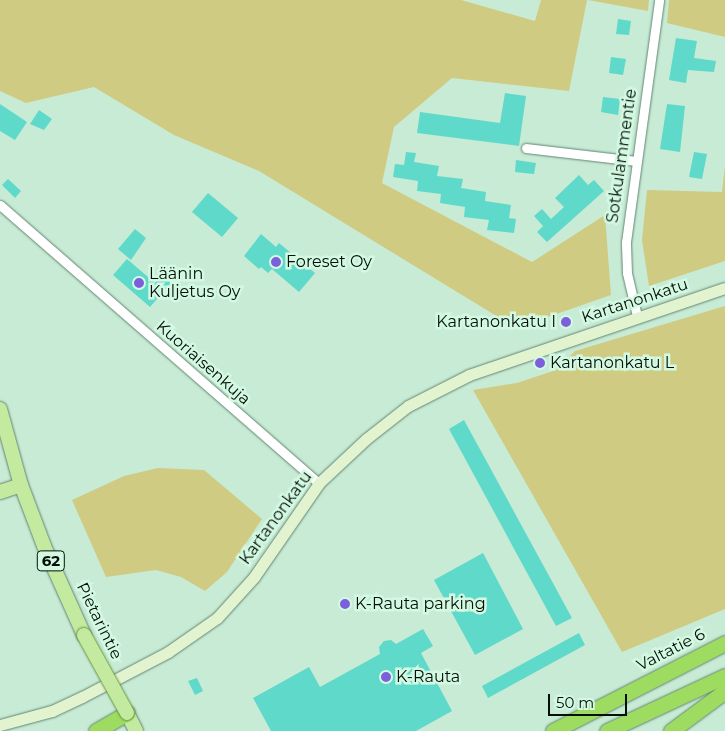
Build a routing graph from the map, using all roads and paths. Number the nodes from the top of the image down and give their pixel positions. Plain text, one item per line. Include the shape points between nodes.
1 (659, 0) edge
2 (526, 148) dead end
3 (636, 160) junction
4 (0, 205) edge
5 (725, 288) edge
6 (637, 316) junction
7 (0, 410) edge
8 (320, 483) junction
9 (21, 485) junction
10 (0, 492) edge
11 (725, 643) edge
12 (725, 676) edge
13 (725, 691) edge
14 (127, 713) junction
15 (0, 725) edge
16 (96, 731) edge
17 (136, 731) edge
18 (553, 731) edge
19 (607, 731) edge
20 (671, 731) edge

1 - 3 street, Sotkulammentie
2 - 3 street
3 - 6 street, Sotkulammentie via 626,242 627,273
4 - 8 street, Kuoriaisenkuja
5 - 6 main road, Kartanonkatu
6 - 8 main road, Kartanonkatu via 469,375 439,389 408,406 366,439
7 - 9 main road, Pietarintie / 62
8 - 15 main road, Kartanonkatu via 254,577 230,605 193,636 52,711
9 - 10 main road
9 - 14 main road, Pietarintie / 62, bridge via 84,635
11 - 18 highway, Valtatie 6
12 - 19 highway
13 - 20 highway
14 - 16 highway
14 - 17 main road, Pietarintie / 62

